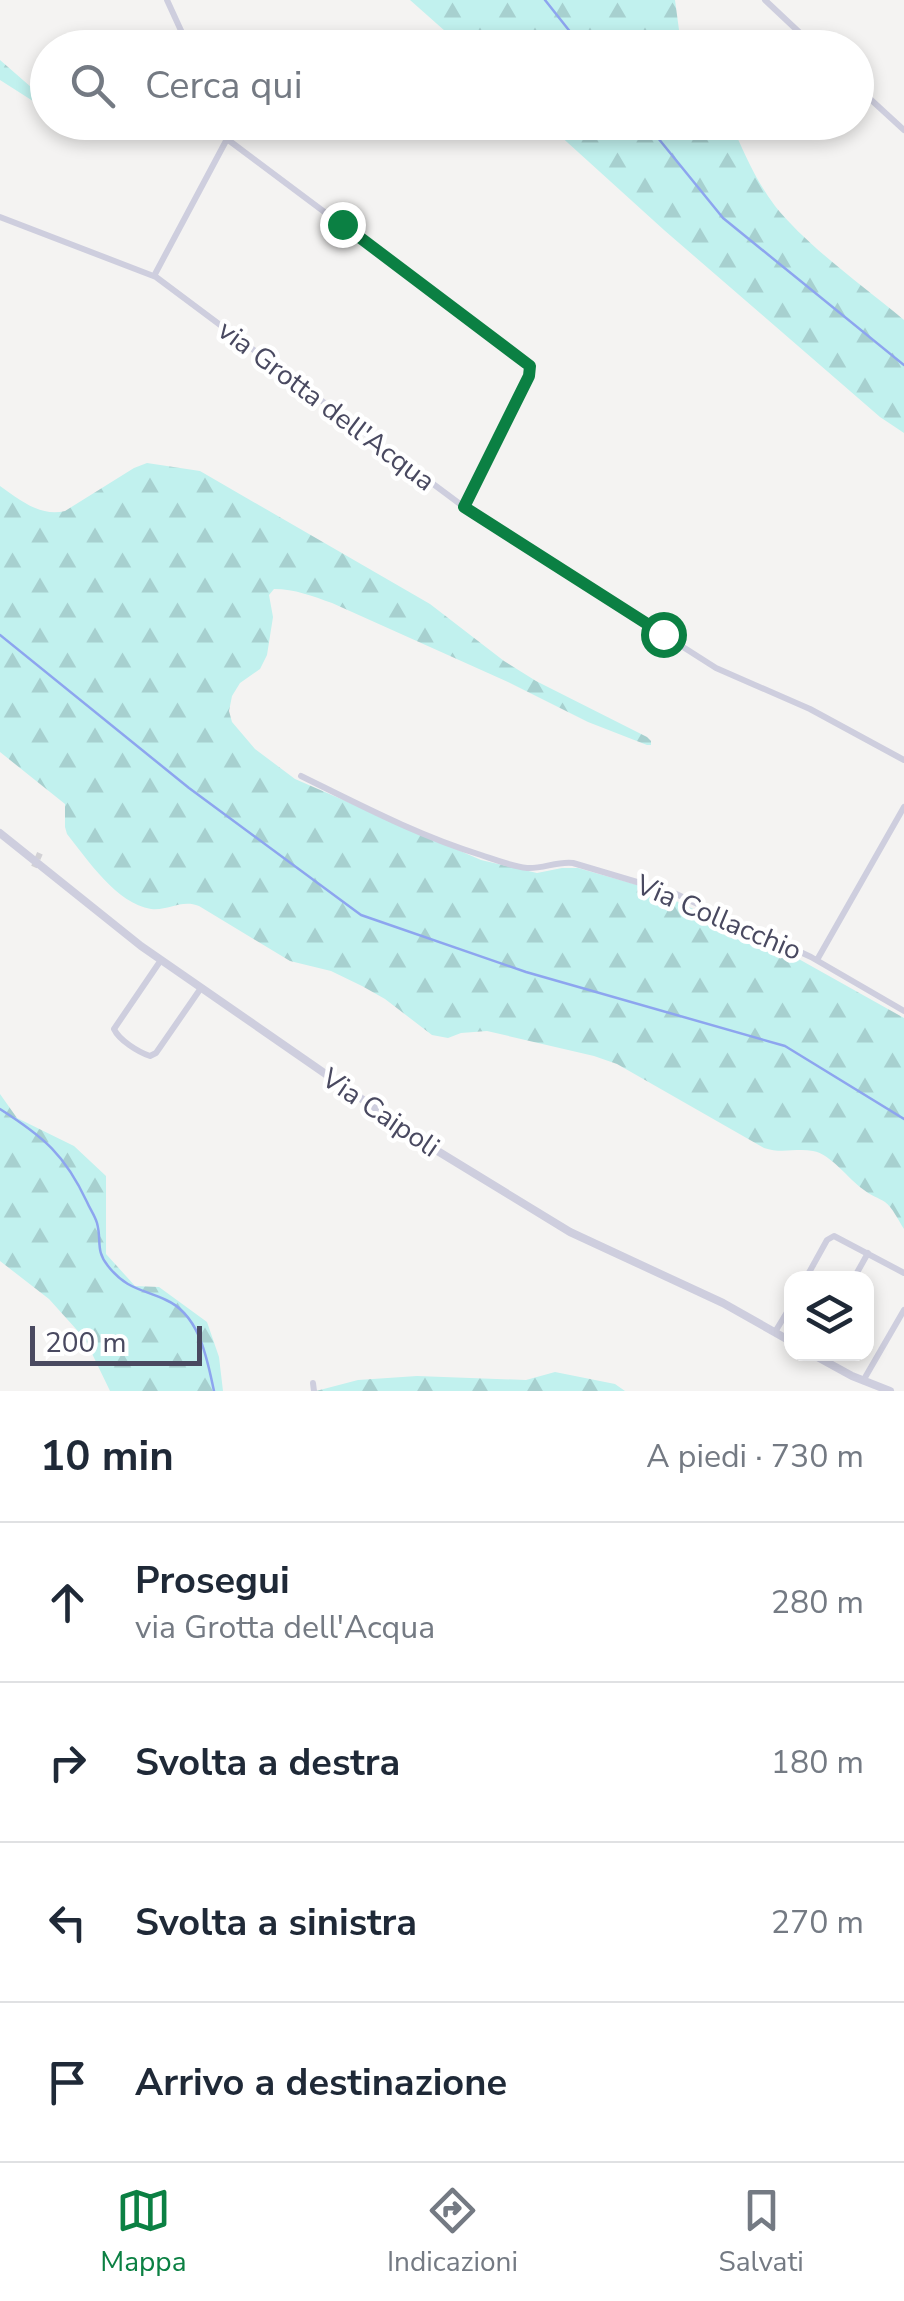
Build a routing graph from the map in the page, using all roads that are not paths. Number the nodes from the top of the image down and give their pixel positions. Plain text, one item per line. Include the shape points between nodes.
1 (167, 0) edge
2 (765, 0) edge
3 (180, 30) edge
4 (797, 30) edge
5 (874, 102) edge
6 (904, 130) edge
7 (226, 140) edge
8 (228, 140) edge
9 (0, 217) edge
10 (154, 276) junction
11 (464, 507) junction
12 (904, 760) edge
13 (301, 776) dead end
14 (904, 807) edge
15 (0, 833) edge
16 (161, 960) junction
17 (817, 960) junction
18 (201, 988) junction
19 (904, 1011) edge
20 (868, 1253) junction
21 (810, 1271) edge
22 (858, 1271) edge
23 (904, 1273) edge
24 (904, 1310) edge
25 (784, 1317) edge
26 (775, 1332) junction
27 (784, 1337) edge
28 (825, 1361) edge
29 (863, 1381) junction
30 (890, 1391) edge

1 - 3 street
2 - 4 street
5 - 6 street
7 - 10 street
8 - 11 street via 529,364
9 - 10 street, via Grotta dell'Acqua
10 - 11 street, via Grotta dell'Acqua
11 - 12 street, via Grotta dell'Acqua via 715,667 810,708
13 - 17 street, Via Collacchio via 454,847 522,867 570,862 662,888
14 - 17 street
15 - 16 street, Via Caipoli
16 - 18 street, Via Caipoli
16 - 18 street via 114,1030 146,1056
17 - 19 street, Via Collacchio
18 - 26 street, Via Caipoli via 418,1138 563,1228
20 - 21 street via 834,1236
20 - 22 street
20 - 23 street
24 - 29 street
25 - 26 street
26 - 27 street, Via Caipoli
28 - 29 street
29 - 30 street

